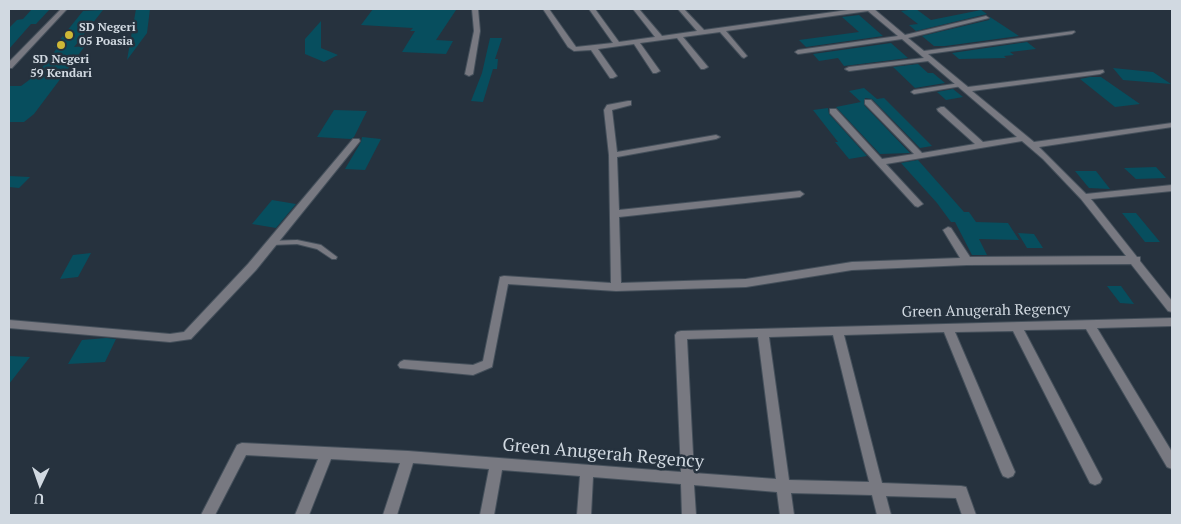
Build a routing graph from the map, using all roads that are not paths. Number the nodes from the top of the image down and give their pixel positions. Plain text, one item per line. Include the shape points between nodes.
1 (64, 9) edge
2 (475, 9) edge
3 (546, 9) edge
4 (592, 9) edge
5 (636, 9) edge
6 (681, 9) edge
7 (868, 9) edge
8 (986, 18) dead end
9 (721, 29) junction
10 (702, 32) junction
11 (1072, 32) dead end
12 (678, 35) junction
13 (903, 37) junction
14 (660, 38) junction
15 (634, 41) junction
16 (617, 44) junction
17 (592, 47) junction
18 (798, 52) dead end
19 (744, 56) dead end
20 (927, 56) junction
21 (9, 66) edge
22 (704, 67) dead end
23 (848, 69) dead end
24 (656, 71) dead end
25 (1100, 72) dead end
26 (469, 74) dead end
27 (613, 76) dead end
28 (962, 87) junction
29 (914, 92) dead end
30 (868, 102) dead end
31 (628, 103) dead end
32 (941, 109) dead end
33 (833, 110) dead end
34 (1172, 125) edge
35 (716, 137) dead end
36 (1023, 138) junction
37 (356, 142) dead end
38 (980, 144) junction
39 (1032, 145) junction
40 (612, 154) junction
41 (920, 154) junction
42 (882, 162) junction
43 (1172, 188) edge
44 (800, 194) dead end
45 (1084, 197) junction
46 (918, 204) dead end
47 (614, 214) junction
48 (948, 230) dead end
49 (271, 243) junction
50 (334, 257) dead end
51 (1136, 260) junction
52 (967, 261) junction
53 (616, 287) junction
54 (1172, 308) edge
55 (1172, 322) edge
56 (9, 324) edge
57 (1089, 324) junction
58 (1016, 326) junction
59 (948, 328) junction
60 (837, 330) junction
61 (763, 333) junction
62 (404, 365) dead end
63 (327, 452) junction
64 (408, 457) junction
65 (1172, 463) edge
66 (497, 464) junction
67 (588, 472) junction
68 (1008, 472) dead end
69 (1095, 479) dead end
70 (689, 480) junction
71 (784, 486) junction
72 (877, 490) junction
73 (208, 515) edge
74 (302, 515) edge
75 (390, 515) edge
76 (487, 515) edge
77 (584, 515) edge
78 (689, 515) edge
79 (787, 515) edge
80 (884, 515) edge
81 (969, 515) edge

1 - 21 street
2 - 26 street via 477,32
3 - 17 street via 570,46 574,49
4 - 16 street
5 - 14 street
6 - 10 street
7 - 9 street
7 - 13 street
8 - 13 street
9 - 10 street
9 - 19 street
10 - 12 street
11 - 20 street
12 - 14 street
12 - 22 street
13 - 18 street
13 - 20 street
14 - 15 street
15 - 16 street
15 - 24 street
16 - 17 street
17 - 27 street
20 - 23 street
20 - 28 street
25 - 28 street
28 - 29 lane
28 - 36 street
30 - 41 street
31 - 40 street via 608,110
32 - 38 street
33 - 42 street
34 - 39 street
35 - 40 street
36 - 38 street
36 - 39 street
37 - 49 street
38 - 41 street
39 - 45 street
40 - 47 street
41 - 42 street
42 - 46 street
43 - 45 street
44 - 47 street
45 - 51 street
47 - 53 street
48 - 52 street
49 - 50 lane via 297,242 320,247
49 - 56 street via 187,336 170,338
51 - 52 street
51 - 54 street
52 - 53 street via 852,266 746,283
53 - 62 street via 504,280 488,364 473,370
55 - 57 street, Green Anugerah Regency
57 - 58 street, Green Anugerah Regency
57 - 65 street
58 - 59 street, Green Anugerah Regency
58 - 69 street
59 - 60 street, Green Anugerah Regency
59 - 68 street
60 - 61 street, Green Anugerah Regency
60 - 72 street
61 - 70 street, Green Anugerah Regency via 681,336
61 - 71 street
63 - 64 street, Green Anugerah Regency
63 - 73 street, Green Anugerah Regency via 242,449
63 - 74 street
64 - 66 street, Green Anugerah Regency
64 - 75 street
66 - 67 street, Green Anugerah Regency
66 - 76 street
67 - 70 street, Green Anugerah Regency
67 - 77 street
70 - 71 street, Green Anugerah Regency
70 - 78 street
71 - 72 street, Green Anugerah Regency
71 - 79 street
72 - 80 street
72 - 81 street, Green Anugerah Regency via 961,492

